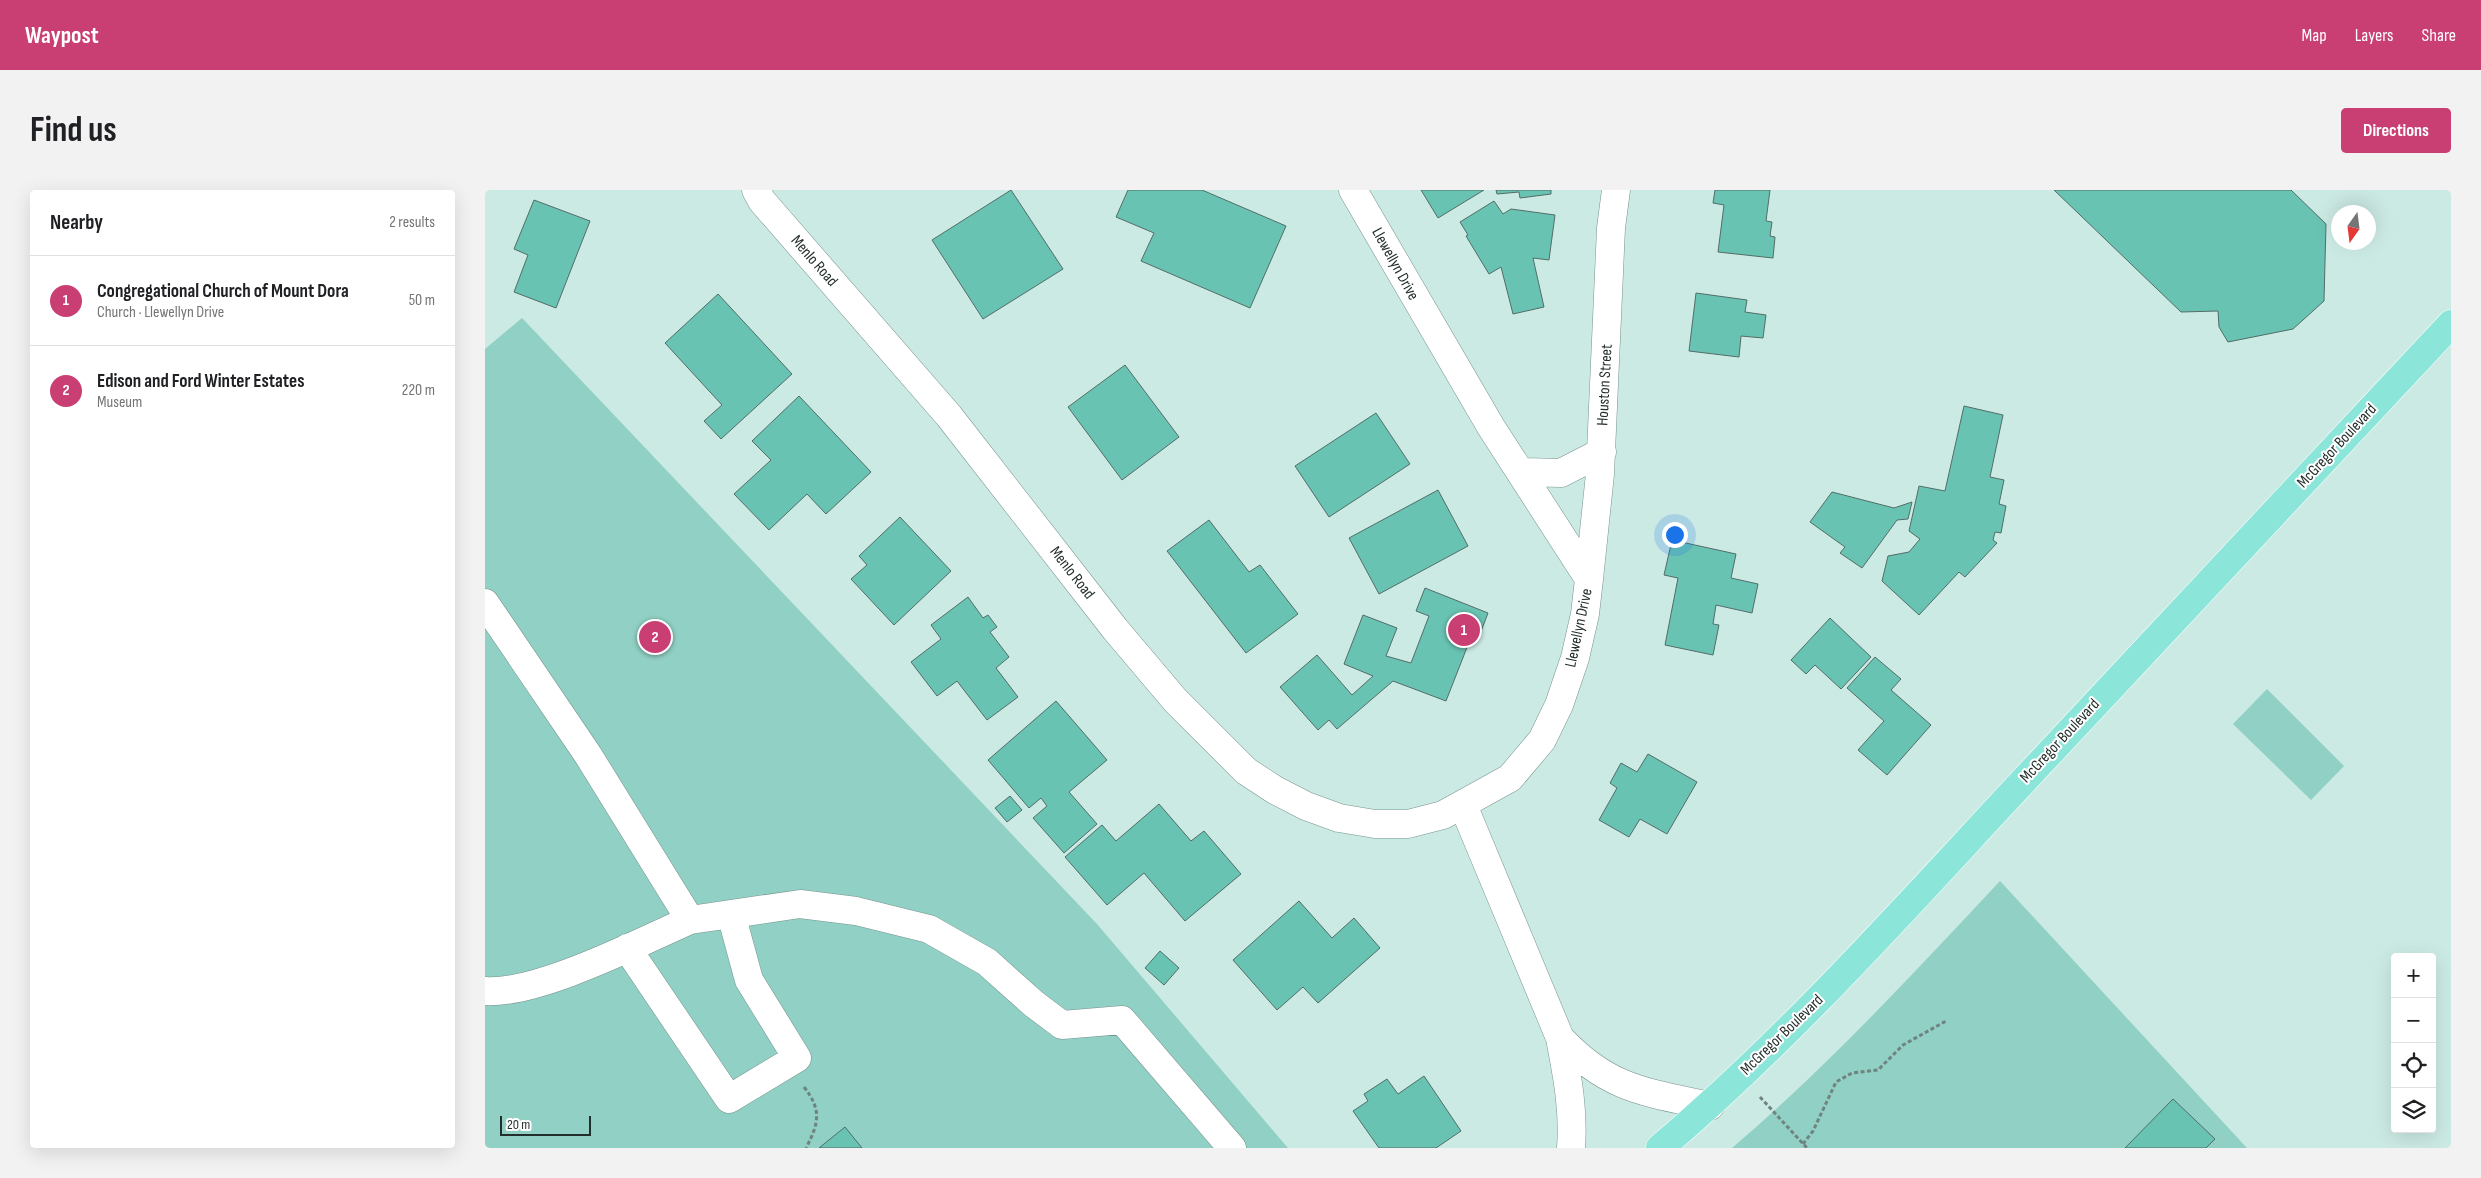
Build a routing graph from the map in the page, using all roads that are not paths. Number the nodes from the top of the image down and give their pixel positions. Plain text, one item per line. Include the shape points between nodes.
1 (756, 190) edge
2 (1353, 190) edge
3 (1617, 190) edge
4 (2451, 324) edge
5 (1602, 452) junction
6 (1520, 472) junction
7 (1589, 579) junction
8 (485, 603) edge
9 (1463, 806) junction
10 (731, 914) junction
11 (690, 920) junction
12 (627, 948) junction
13 (485, 991) edge
14 (1560, 1038) junction
15 (1710, 1106) junction
16 (1232, 1148) edge
17 (1571, 1148) edge
18 (1660, 1148) edge

1 - 9 street, Menlo Road via 762,201 949,416 1115,629 1175,700 1246,771 1306,806 1339,818 1375,824 1408,824
2 - 6 street, Llewellyn Drive via 1431,327
3 - 5 street, Houston Street via 1611,228
4 - 15 main road, McGregor Boulevard via 1878,939
5 - 6 street via 1561,473
5 - 7 street, Houston Street
6 - 7 street, Llewellyn Drive
7 - 9 street, Llewellyn Drive via 1575,658 1559,705 1542,740 1510,778
8 - 11 street via 588,755
9 - 14 street
10 - 11 street
10 - 12 street via 749,980 797,1058 729,1099
10 - 16 street via 800,904 856,911 929,928 987,962 1062,1025 1122,1020
11 - 12 street
12 - 13 street via 551,978 499,992
14 - 15 street via 1579,1058 1608,1078 1643,1092
14 - 17 street via 1573,1126
15 - 18 main road, McGregor Boulevard

